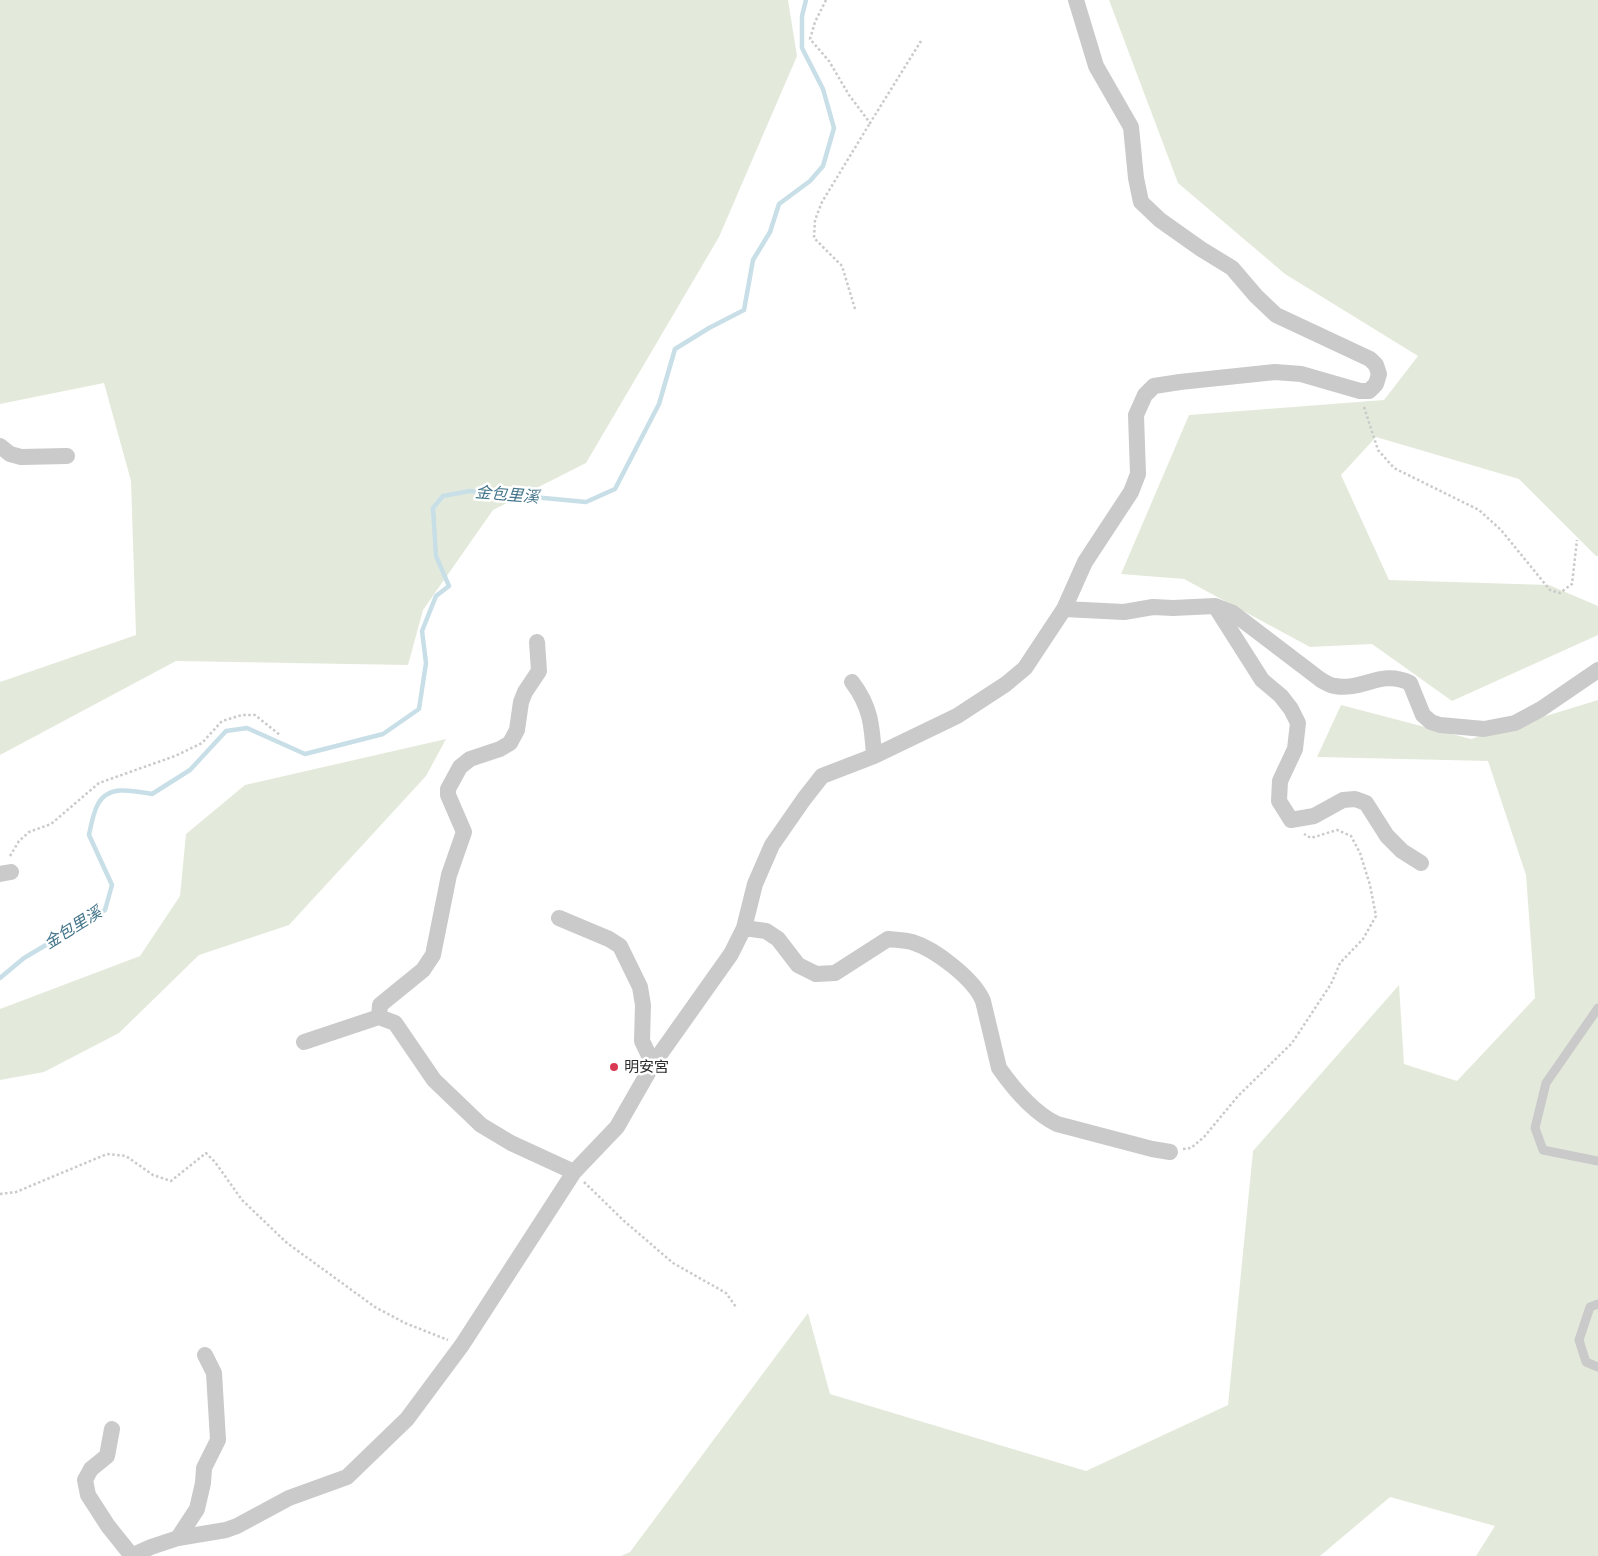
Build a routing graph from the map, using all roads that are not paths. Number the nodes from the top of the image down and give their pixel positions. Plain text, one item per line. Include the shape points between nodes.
1 (1076, 0) edge
2 (0, 446) edge
3 (67, 456) dead end
4 (1216, 606) junction
5 (1064, 609) junction
6 (537, 642) dead end
7 (1598, 670) edge
8 (852, 682) dead end
9 (874, 756) junction
10 (1421, 863) dead end
11 (559, 918) dead end
12 (744, 928) junction
13 (1598, 1008) edge
14 (379, 1017) junction
15 (304, 1042) dead end
16 (653, 1064) junction
17 (1170, 1152) road end
18 (1598, 1162) edge
19 (574, 1172) junction
20 (1598, 1304) edge
21 (205, 1355) dead end
22 (1598, 1367) edge
23 (112, 1430) dead end
24 (178, 1538) junction
25 (154, 1551) edge
26 (132, 1556) edge

1 - 5 street via 1096,66 1132,127 1141,202 1160,220 1232,268 1276,315 1370,359 1379,374 1369,391 1301,374 1275,372 1154,386 1136,415 1138,474 1131,492 1085,562
2 - 3 street via 21,457
4 - 5 street via 1153,607 1124,612
4 - 7 street via 1233,613 1321,680 1335,686 1355,686 1388,677 1401,678 1410,683 1423,715 1440,726 1484,729 1515,723
4 - 10 street via 1262,680 1292,709 1298,723 1295,750 1280,781 1279,801 1291,820 1314,816 1343,800 1355,798 1366,804 1387,836 1402,851
5 - 9 street via 1025,668 1006,684 957,716
6 - 14 street via 539,672 525,692 517,730 510,743 460,766 448,788 464,832 449,875 433,956 423,970 380,1005
8 - 9 street via 862,695 871,722
9 - 12 street via 822,776 804,799 772,845 755,884
11 - 16 street via 620,946 640,988 642,1041
12 - 16 street via 730,954
12 - 17 street via 766,930 778,939 798,965 816,974 835,974 888,939 911,942 936,954 980,993 999,1068 1044,1118
13 - 18 lane via 1546,1083 1535,1128 1543,1150
14 - 15 street
14 - 19 street via 395,1023 434,1080 481,1125 510,1143
16 - 19 street via 617,1127
19 - 24 street via 462,1345 407,1419 347,1477 289,1498 226,1530
20 - 22 lane via 1590,1307 1579,1340 1586,1362
21 - 24 street via 214,1373 218,1440 204,1468 197,1509
23 - 26 street via 107,1456 85,1480 88,1495
24 - 25 street
25 - 26 street

